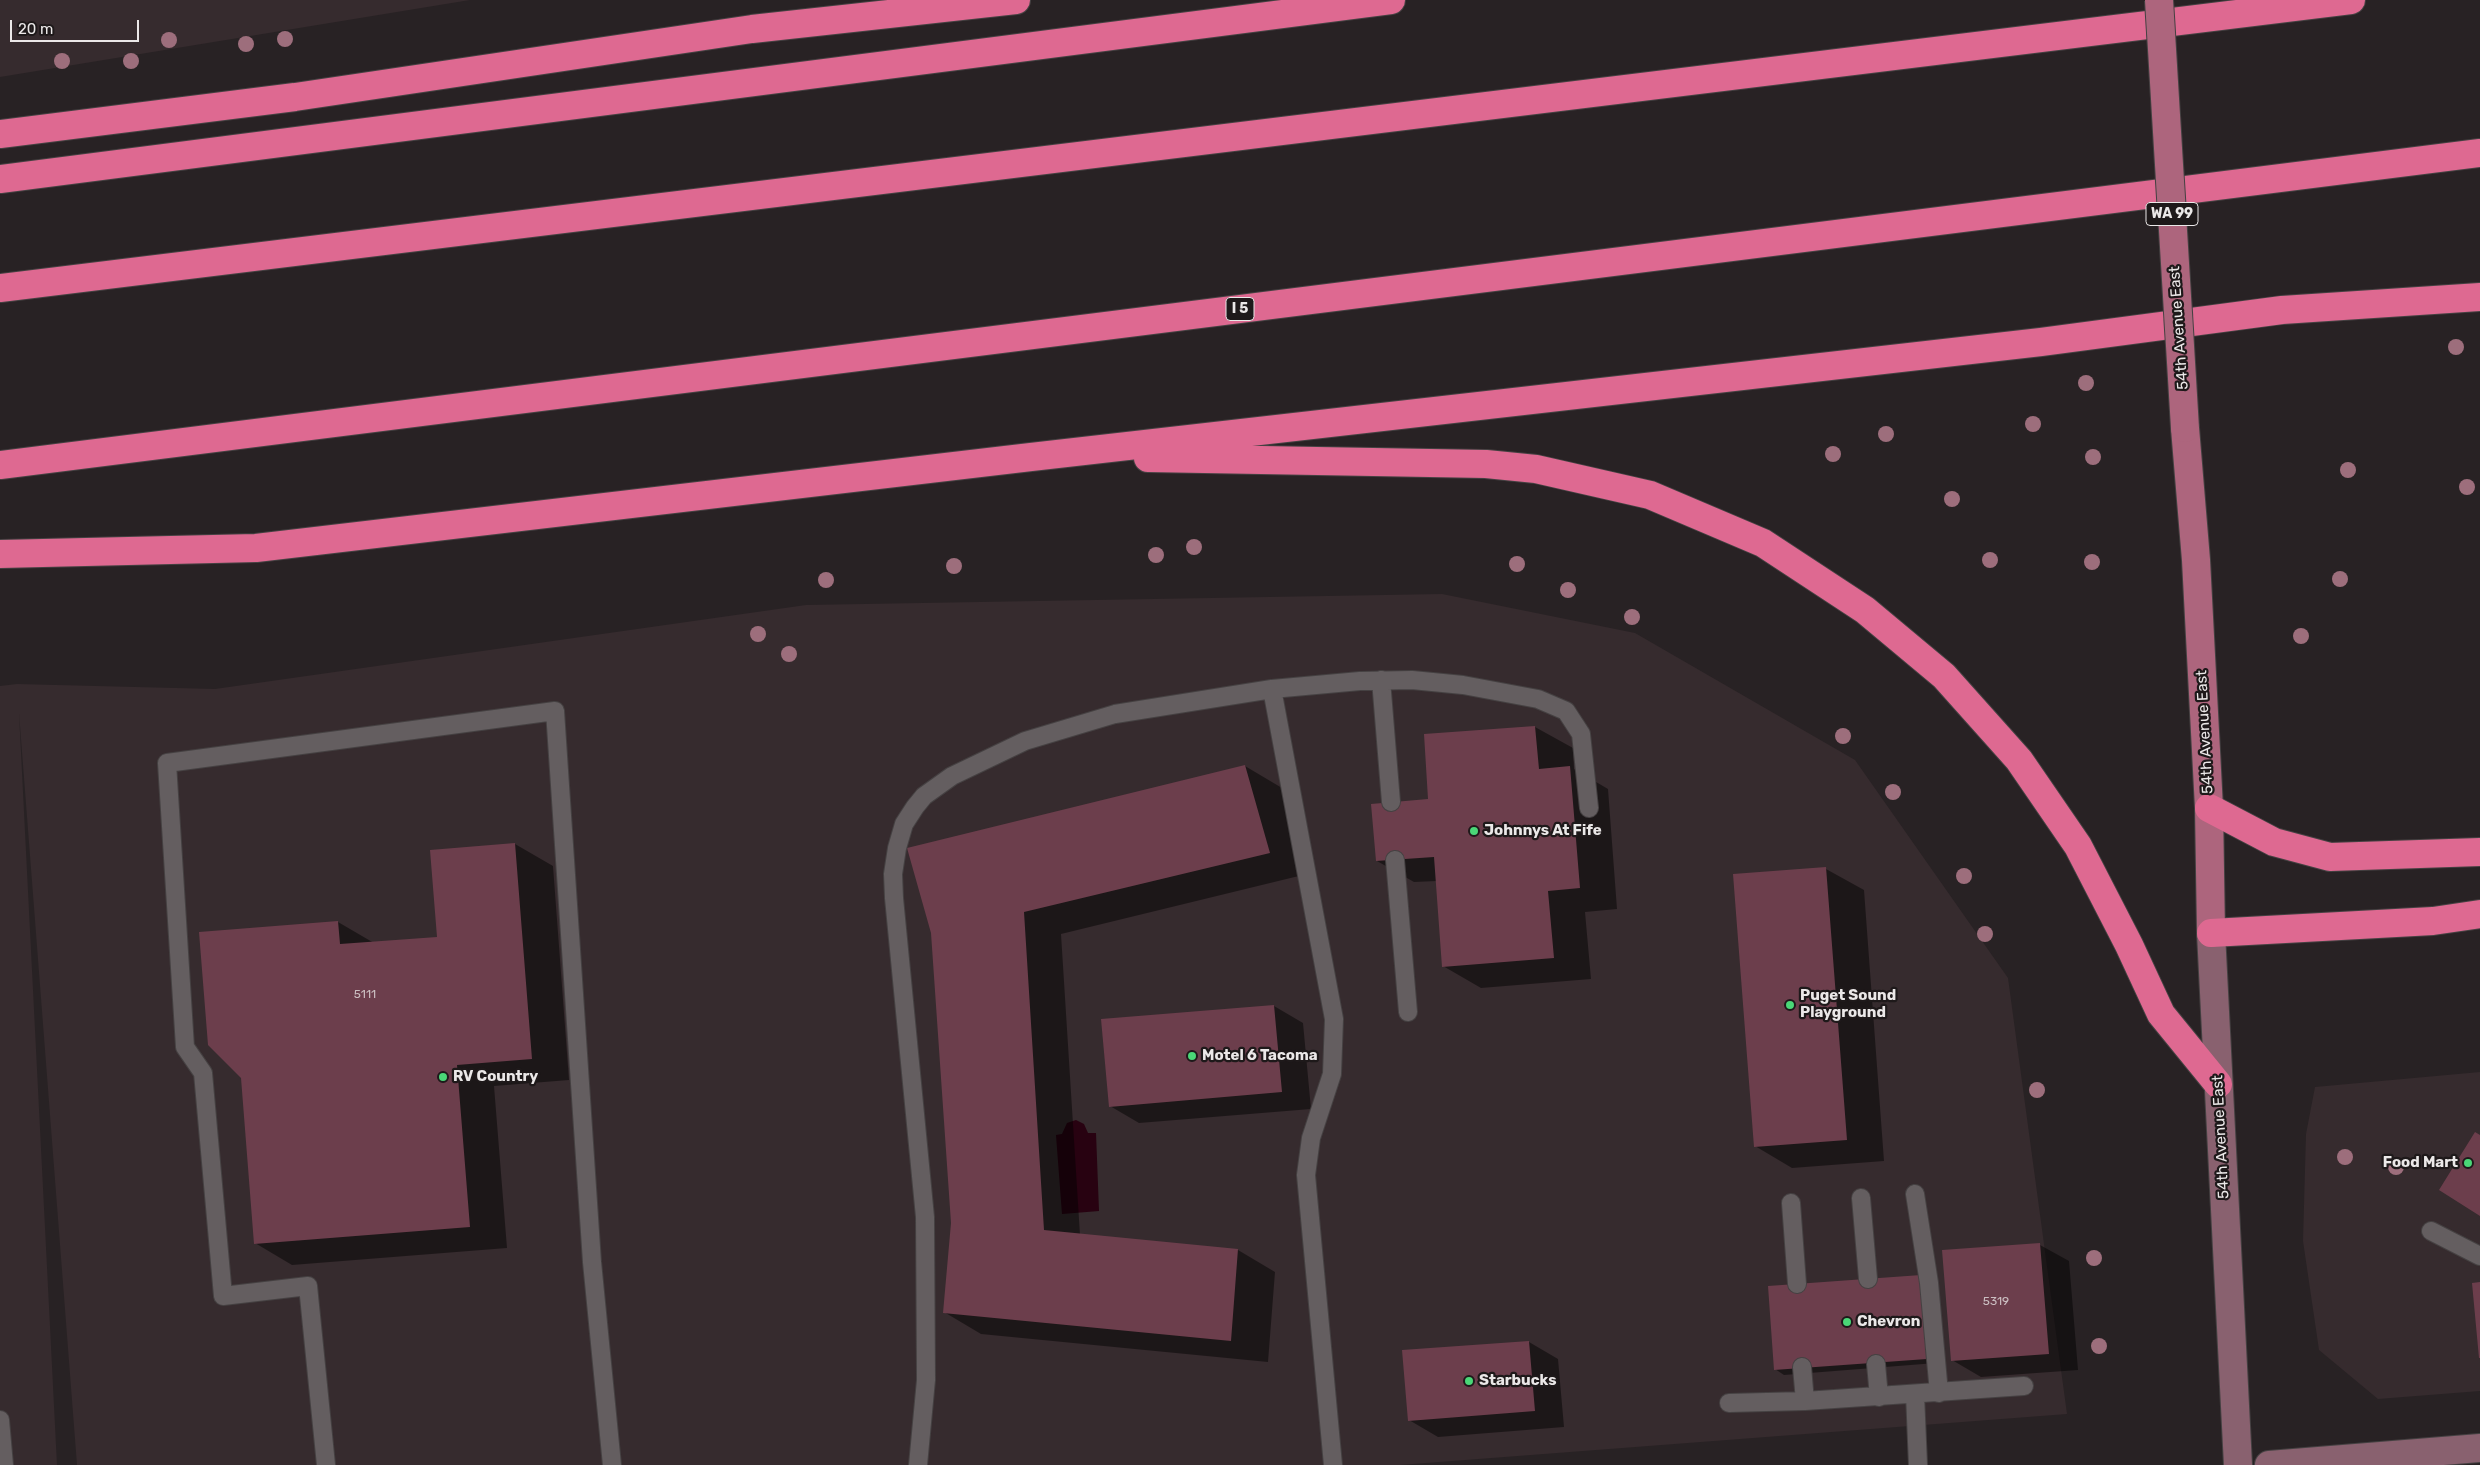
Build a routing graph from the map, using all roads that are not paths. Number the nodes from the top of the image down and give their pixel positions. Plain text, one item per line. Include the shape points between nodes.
1 (1016, 0) edge
2 (1391, 0) edge
3 (2159, 0) edge
4 (2351, 0) edge
5 (0, 134) edge
6 (2480, 153) edge
7 (0, 179) edge
8 (0, 288) edge
9 (2480, 297) edge
10 (1031, 456) junction
11 (0, 465) edge
12 (0, 554) edge
13 (1380, 680) junction
14 (1272, 689) junction
15 (1391, 802) dead end
16 (1589, 808) dead end
17 (2209, 808) junction
18 (2480, 852) edge
19 (1395, 860) dead end
20 (2480, 914) edge
21 (2211, 933) junction
22 (1408, 1012) dead end
23 (2218, 1084) junction
24 (1915, 1194) dead end
25 (1861, 1198) dead end
26 (1791, 1203) dead end
27 (2430, 1231) dead end
28 (2480, 1256) edge
29 (1868, 1279) dead end
30 (1798, 1284) dead end
31 (1876, 1364) dead end
32 (1802, 1367) dead end
33 (2024, 1386) dead end
34 (1939, 1393) junction
35 (1915, 1394) junction
36 (1879, 1397) junction
37 (1805, 1401) junction
38 (1729, 1403) dead end
39 (0, 1420) edge
40 (2480, 1448) edge
41 (4, 1465) edge
42 (326, 1465) edge
43 (612, 1465) edge
44 (918, 1465) edge
45 (1333, 1465) edge
46 (1918, 1465) edge
47 (2238, 1465) edge
48 (2269, 1465) edge

1 - 5 highway via 752,29 295,97
2 - 7 highway
3 - 17 main road, 54th Avenue East / WA 99, bridge
4 - 8 highway
6 - 11 highway, I 5
9 - 10 highway via 2282,310 2041,342
10 - 12 highway via 256,548
10 - 23 highway via 1467,463 1536,469 1650,496 1763,543 1865,610 1944,676 2019,760 2078,846 2162,1014
13 - 14 lane
13 - 15 lane
13 - 16 lane via 1462,685 1538,699 1566,711 1581,734
14 - 44 lane via 1115,714 1025,741 933,788 914,806 904,824 896,848 894,898 926,1226 926,1404
14 - 45 lane via 1334,1019 1332,1074 1311,1138 1306,1176
17 - 18 highway via 2274,842 2330,857
17 - 21 main road, 54th Avenue East
19 - 22 lane
20 - 21 highway via 2433,921
21 - 23 main road, 54th Avenue East
23 - 47 main road, 54th Avenue East
24 - 34 lane via 1929,1283
25 - 29 lane
26 - 30 lane
27 - 28 lane
31 - 36 lane
32 - 37 lane
33 - 34 lane
34 - 35 lane
35 - 36 lane
35 - 46 lane
36 - 37 lane
37 - 38 lane
39 - 41 lane
40 - 48 main road
42 - 43 lane via 308,1286 223,1296 203,1073 185,1047 167,763 555,711 592,1262

